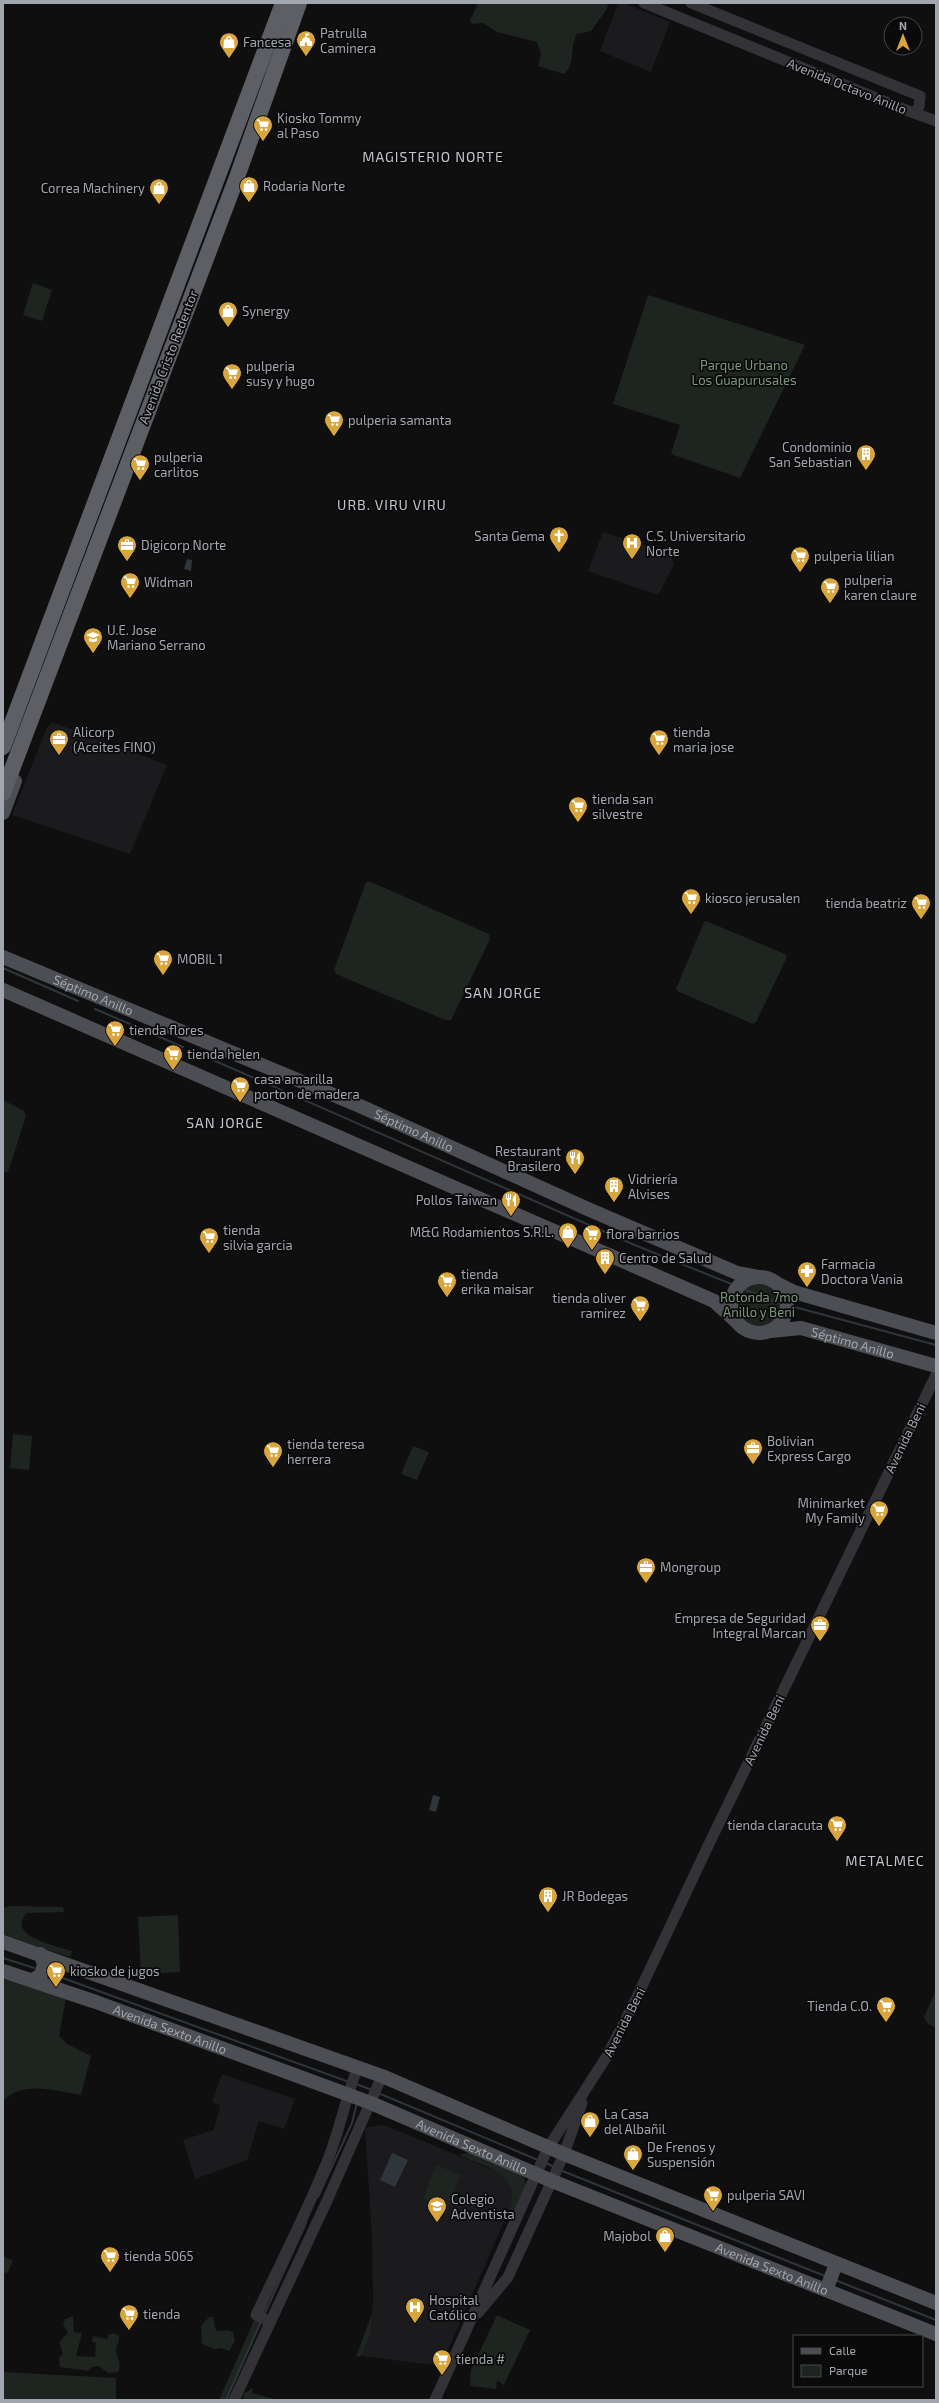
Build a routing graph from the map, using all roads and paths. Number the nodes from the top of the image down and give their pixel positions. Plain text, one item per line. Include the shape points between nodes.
1 (283, 3) edge
2 (299, 3) edge
3 (644, 3) edge
4 (691, 3) edge
5 (914, 113) junction
6 (936, 121) edge
7 (135, 397) junction
8 (113, 456) junction
9 (123, 476) junction
10 (90, 563) junction
11 (19, 705) junction
12 (34, 710) junction
13 (3, 729) edge
14 (3, 747) edge
15 (3, 793) edge
16 (3, 813) edge
17 (3, 957) edge
18 (3, 990) edge
19 (758, 1277) junction
20 (774, 1281) junction
21 (737, 1322) junction
22 (768, 1331) junction
23 (936, 1333) edge
24 (936, 1366) edge
25 (936, 1375) edge
26 (3, 1942) edge
27 (40, 1954) junction
28 (60, 1962) junction
29 (3, 1971) edge
30 (32, 1980) junction
31 (51, 1987) junction
32 (356, 2070) junction
33 (381, 2079) junction
34 (589, 2083) junction
35 (348, 2090) junction
36 (373, 2099) junction
37 (548, 2150) junction
38 (563, 2156) junction
39 (537, 2172) junction
40 (553, 2179) junction
41 (831, 2277) junction
42 (936, 2304) edge
43 (270, 2322) junction
44 (469, 2322) junction
45 (936, 2334) edge
46 (234, 2400) edge
47 (435, 2400) edge

1 - 7 highway, Avenida Cristo Redentor
2 - 9 highway, Avenida Cristo Redentor via 237,178
3 - 5 street, Avenida Octavo Anillo
4 - 5 street, Avenida Octavo Anillo via 920,96 919,107
5 - 6 street
7 - 8 highway, Avenida Cristo Redentor
7 - 9 highway via 139,405 126,448
8 - 10 highway via 110,480 84,550 84,558
8 - 11 highway, Avenida Cristo Redentor
9 - 10 highway, Avenida Cristo Redentor
10 - 12 highway, Avenida Cristo Redentor
11 - 13 main road, Avenida Cristo Redentor via 9,713
11 - 14 highway, Avenida Cristo Redentor
12 - 15 highway, Avenida Cristo Redentor
12 - 16 main road, Avenida Cristo Redentor via 38,722
17 - 19 main road, Séptimo Anillo via 360,1106 737,1273
18 - 21 main road via 714,1301
19 - 20 main road
19 - 21 main road via 740,1285 731,1306
20 - 22 main road via 781,1287 787,1304 780,1324
20 - 23 main road via 794,1292
21 - 22 main road via 751,1332
22 - 24 main road, Séptimo Anillo via 801,1328
25 - 34 street, Avenida Beni via 714,1832 635,2001 607,2056
26 - 27 main road, Avenida Sexto Anillo
27 - 28 main road, Avenida Sexto Anillo
27 - 30 main road via 44,1964 40,1975
28 - 31 main road via 51,1967 47,1977
28 - 32 main road, Avenida Sexto Anillo
29 - 30 main road, Avenida Sexto Anillo
30 - 31 main road, Avenida Sexto Anillo
31 - 35 main road, Avenida Sexto Anillo
32 - 33 main road, Avenida Sexto Anillo
32 - 35 street
33 - 36 street
33 - 37 main road, Avenida Sexto Anillo
34 - 37 street, Avenida Beni
34 - 38 street, Avenida Beni
35 - 36 main road, Avenida Sexto Anillo
35 - 43 street via 340,2127 329,2157 256,2315
36 - 39 main road, Avenida Sexto Anillo
36 - 43 street
37 - 38 main road, Avenida Sexto Anillo
37 - 39 street, Avenida Beni
38 - 40 street, Avenida Beni
38 - 41 main road, Avenida Sexto Anillo
39 - 40 main road, Avenida Sexto Anillo
39 - 44 street, Avenida Beni
40 - 41 main road, Avenida Sexto Anillo
40 - 44 street, Avenida Beni via 508,2277
41 - 42 main road, Avenida Sexto Anillo
41 - 45 main road, Avenida Sexto Anillo
43 - 46 street
44 - 47 street, Avenida Beni

